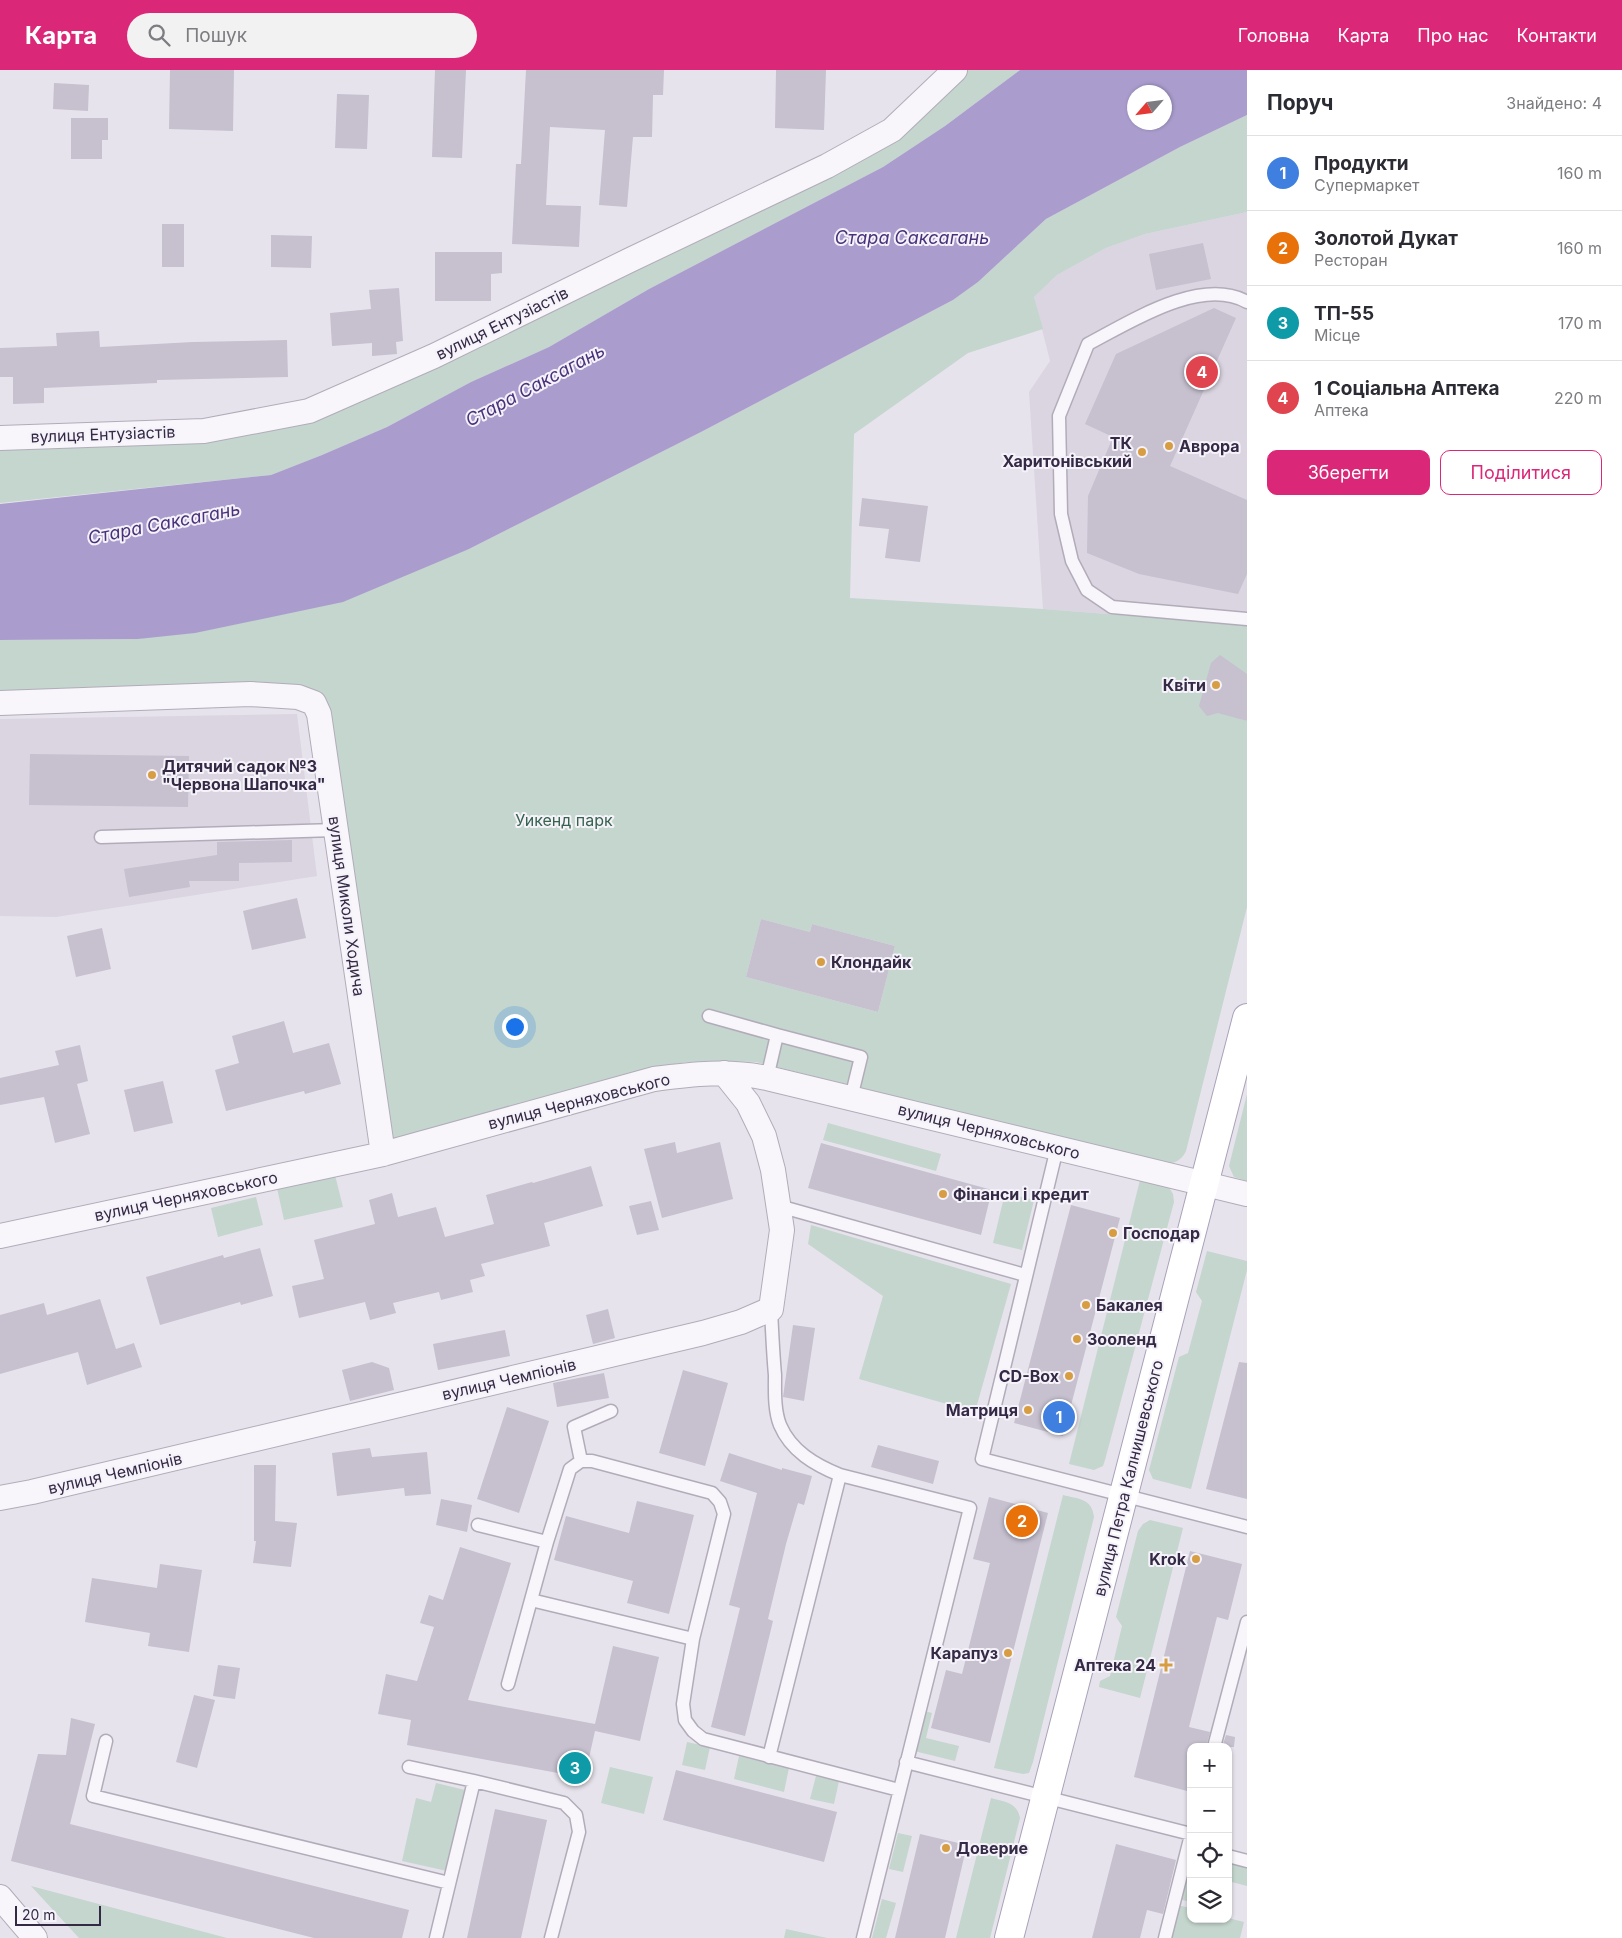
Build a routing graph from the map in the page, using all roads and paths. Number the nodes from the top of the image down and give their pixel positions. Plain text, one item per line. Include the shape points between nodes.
1 (955, 70) edge
2 (1247, 302) edge
3 (0, 438) edge
4 (1247, 619) edge
5 (0, 703) edge
6 (335, 830) junction
7 (101, 837) dead end
8 (709, 1016) dead end
9 (1247, 1018) edge
10 (777, 1035) junction
11 (724, 1073) junction
12 (767, 1078) junction
13 (851, 1098) junction
14 (1057, 1148) junction
15 (383, 1154) junction
16 (1204, 1183) junction
17 (1247, 1194) edge
18 (779, 1206) junction
19 (0, 1236) edge
20 (1026, 1275) junction
21 (771, 1310) junction
22 (611, 1411) dead end
23 (581, 1461) junction
24 (840, 1475) junction
25 (1124, 1494) junction
26 (0, 1498) edge
27 (478, 1525) dead end
28 (1247, 1527) edge
29 (547, 1542) junction
30 (531, 1600) junction
31 (1247, 1622) edge
32 (692, 1640) junction
33 (508, 1684) dead end
34 (106, 1741) dead end
35 (1215, 1743) edge
36 (769, 1757) junction
37 (906, 1762) junction
38 (409, 1767) dead end
39 (474, 1781) junction
40 (899, 1790) junction
41 (1046, 1797) junction
42 (1187, 1840) edge
43 (1187, 1853) edge
44 (1232, 1857) edge
45 (1247, 1861) edge
46 (449, 1883) junction
47 (0, 1897) edge
48 (36, 1938) edge
49 (436, 1938) edge
50 (551, 1938) edge
51 (863, 1938) edge
52 (1009, 1938) edge
53 (1165, 1938) edge

1 - 3 street, вулиця Ентузіастів via 892,130 827,166 434,356 309,411 204,431
2 - 4 lane via 1236,296 1200,294 1146,313 1088,344 1059,416 1061,514 1072,561 1087,590 1112,607
5 - 6 street, вулиця Миколи Ходича via 250,694 298,697 314,703 319,714
6 - 7 lane
6 - 15 street, вулиця Миколи Ходича
8 - 10 lane
9 - 16 main road, вулиця Петра Калнишевського
10 - 12 lane
10 - 13 lane via 861,1056
11 - 12 street, вулиця Черняховського
11 - 15 street, вулиця Черняховського via 654,1079
11 - 18 street via 748,1103 764,1136
12 - 13 street, вулиця Черняховського
13 - 14 street, вулиця Черняховського
14 - 16 street, вулиця Черняховського
14 - 20 lane
15 - 19 street, вулиця Черняховського
16 - 17 street, вулиця Черняховського
16 - 25 main road, вулиця Петра Калнишевського
18 - 20 lane
18 - 21 street via 782,1230
20 - 25 lane via 982,1459
21 - 24 lane via 780,1423 788,1439 810,1461
21 - 26 street, вулиця Чемпіонів via 703,1333
22 - 23 lane via 574,1427
23 - 29 lane via 570,1468
23 - 32 lane via 592,1461 712,1493 720,1502 724,1514
24 - 36 lane
24 - 37 lane via 970,1508
25 - 28 lane
25 - 41 main road, вулиця Петра Калнишевського
27 - 29 lane
29 - 30 lane
30 - 32 lane
30 - 33 lane
31 - 35 lane
32 - 36 lane via 683,1704 685,1720 692,1731 703,1739
34 - 46 lane via 93,1796
36 - 40 lane
37 - 40 lane
37 - 41 lane
38 - 39 lane
39 - 46 lane
39 - 50 lane via 564,1803 576,1815 579,1832
40 - 51 lane
41 - 42 lane
41 - 52 main road, вулиця Петра Калнишевського
43 - 53 lane
44 - 45 lane
46 - 49 lane
47 - 48 street

